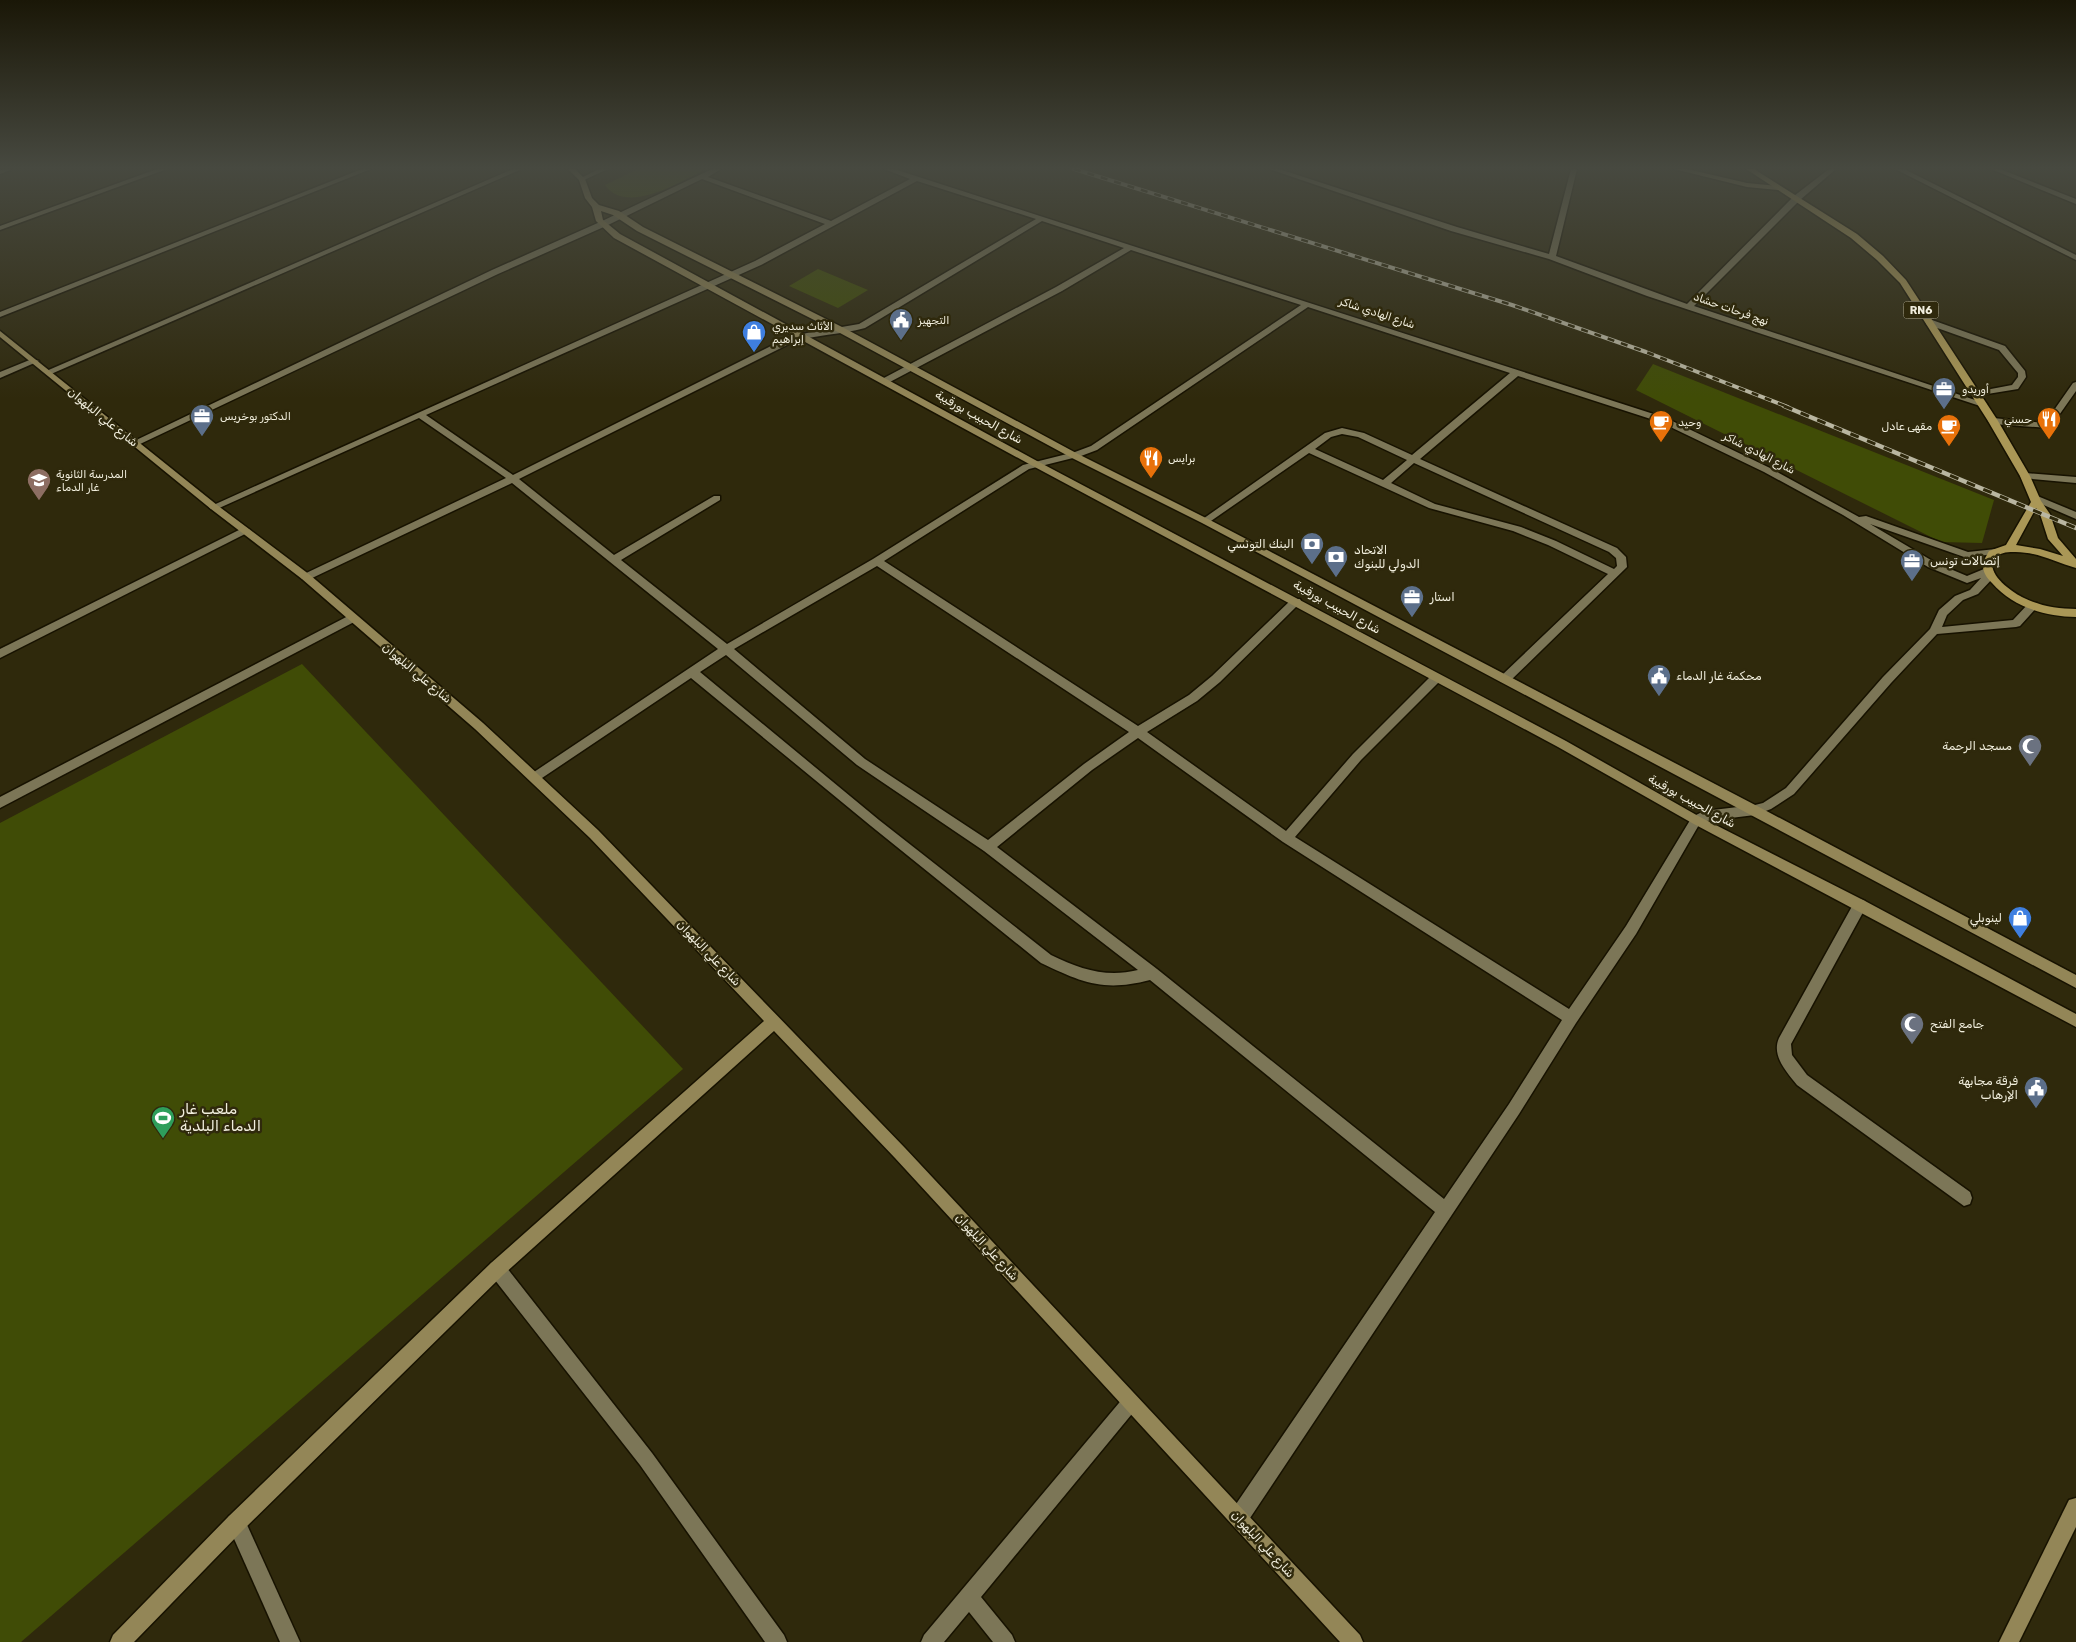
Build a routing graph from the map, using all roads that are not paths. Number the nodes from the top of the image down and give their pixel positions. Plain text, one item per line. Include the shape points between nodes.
1 (175, 246) edge
2 (341, 246) edge
3 (554, 246) edge
4 (635, 246) edge
5 (673, 246) edge
6 (793, 246) edge
7 (997, 246) edge
8 (1122, 246) edge
9 (1512, 246) edge
10 (1555, 246) edge
11 (1750, 246) edge
12 (1865, 246) edge
13 (2051, 246) edge
14 (1129, 248) junction
15 (1552, 257) junction
16 (2076, 258) edge
17 (732, 275) junction
18 (710, 285) junction
19 (1307, 304) junction
20 (1689, 306) junction
21 (0, 315) edge
22 (1930, 322) junction
23 (843, 331) junction
24 (0, 333) edge
25 (802, 335) junction
26 (35, 360) junction
27 (911, 368) junction
28 (48, 372) junction
29 (1517, 372) junction
30 (0, 375) edge
31 (885, 381) junction
32 (2076, 384) edge
33 (1978, 394) junction
34 (1983, 404) junction
35 (420, 414) junction
36 (1993, 421) junction
37 (135, 443) junction
38 (1308, 449) junction
39 (1075, 456) junction
40 (1415, 459) junction
41 (1034, 463) junction
42 (2025, 476) junction
43 (512, 478) junction
44 (2076, 480) edge
45 (1384, 484) junction
46 (717, 498) dead end
47 (2036, 500) junction
48 (214, 507) junction
49 (1846, 513) junction
50 (2076, 516) edge
51 (1205, 522) junction
52 (245, 530) junction
53 (2004, 550) junction
54 (613, 560) junction
55 (877, 561) junction
56 (2075, 564) edge
57 (1615, 573) junction
58 (1989, 573) junction
59 (306, 577) junction
60 (1296, 601) junction
61 (2033, 606) junction
62 (2063, 613) junction
63 (2076, 613) edge
64 (352, 618) junction
65 (2076, 620) edge
66 (1934, 631) junction
67 (726, 650) junction
68 (0, 654) edge
69 (692, 672) junction
70 (1436, 678) junction
71 (1505, 679) junction
72 (1138, 732) junction
73 (535, 777) junction
74 (0, 804) edge
75 (1755, 810) junction
76 (1696, 820) junction
77 (1287, 838) junction
78 (988, 847) junction
79 (1860, 905) junction
80 (1152, 973) junction
81 (2076, 982) edge
82 (1570, 1018) junction
83 (775, 1021) junction
84 (2076, 1021) edge
85 (1964, 1198) dead end
86 (1446, 1211) junction
87 (496, 1269) junction
88 (1130, 1403) junction
89 (2076, 1507) edge
90 (1239, 1518) junction
91 (236, 1523) junction
92 (970, 1598) junction
93 (120, 1642) edge
94 (290, 1642) edge
95 (777, 1642) edge
96 (932, 1642) edge
97 (1005, 1642) edge
98 (1353, 1642) edge
99 (2009, 1642) edge

1 - 21 street
2 - 28 street
3 - 37 street
4 - 18 street, شارع الحبيب بورقيبة
5 - 17 street, شارع الحبيب بورقيبة
6 - 17 street
7 - 23 street via 875,319
8 - 14 street, شارع الهادي شاكر
9 - 15 street, نهج فرحات حشاد
10 - 15 street
11 - 20 street
12 - 22 main road, RN6 via 1903,282
13 - 16 street
14 - 19 street, شارع الهادي شاكر
14 - 27 street
15 - 20 street, نهج فرحات حشاد
17 - 18 street
17 - 23 street, شارع الحبيب بورقيبة
18 - 25 street, شارع الحبيب بورقيبة
18 - 35 street
19 - 29 street, شارع الهادي شاكر
19 - 39 street via 1126,428
20 - 34 street, نهج فرحات حشاد
22 - 33 main road, RN6
22 - 33 street via 2002,348 2022,373 2015,387
23 - 25 street
23 - 27 street, شارع الحبيب بورقيبة
24 - 26 street, شارع علي البلهوان
25 - 31 street, شارع الحبيب بورقيبة
25 - 43 street
26 - 28 street, شارع علي البلهوان
26 - 30 street
27 - 31 street
27 - 39 street, شارع الحبيب بورقيبة
28 - 37 street, شارع علي البلهوان
29 - 40 street
29 - 49 street, شارع الهادي شاكر via 1663,420 1767,470
31 - 41 street, شارع الحبيب بورقيبة
32 - 36 street via 2047,426
33 - 34 main road, RN6
34 - 36 main road, RN6
35 - 43 street
35 - 48 street
36 - 42 main road, RN6
37 - 48 street, شارع علي البلهوان
38 - 40 street via 1335,432 1350,431
38 - 45 street
38 - 51 street
39 - 41 street
39 - 51 street, شارع الحبيب بورقيبة
40 - 45 street
40 - 57 street via 1614,550 1622,563
41 - 55 street
41 - 60 street, شارع الحبيب بورقيبة
42 - 44 street
42 - 47 main road, RN6
43 - 54 street
43 - 59 street
45 - 57 street via 1432,506 1517,529
46 - 54 street
47 - 50 street
47 - 53 main road via 2010,547
47 - 56 main road, RN6 via 2045,514 2053,539
48 - 52 street, شارع علي البلهوان
49 - 53 street, شارع الهادي شاكر via 1967,555
49 - 58 street, شارع الهادي شاكر via 1932,565 1967,580
51 - 71 street, شارع الحبيب بورقيبة
52 - 59 street, شارع علي البلهوان
52 - 68 street
53 - 56 main road, RN6 via 2041,552
53 - 58 main road via 1992,555 1988,562
54 - 67 street
55 - 67 street
55 - 72 street
57 - 71 street
58 - 61 main road via 2006,592
58 - 66 street via 1974,592 1951,604 1937,621
59 - 64 street, شارع علي البلهوان
60 - 70 street, شارع الحبيب بورقيبة
60 - 72 street via 1216,679 1193,698
61 - 62 main road
61 - 66 street via 2016,623
62 - 63 main road
62 - 65 main road
64 - 73 street, شارع علي البلهوان
64 - 74 street
66 - 75 street via 1790,791 1772,804
67 - 69 street
67 - 78 street via 861,762
69 - 73 street
69 - 80 street via 1046,959 1074,972 1111,981
70 - 76 street, شارع الحبيب بورقيبة
70 - 77 street via 1357,757
71 - 75 street, شارع الحبيب بورقيبة
72 - 77 street
72 - 78 street via 1088,766
73 - 83 street, شارع علي البلهوان
75 - 76 street via 1714,813
75 - 81 street, شارع الحبيب بورقيبة
76 - 79 street, شارع الحبيب بورقيبة
76 - 82 street via 1631,930
77 - 82 street
78 - 80 street
79 - 84 street, شارع الحبيب بورقيبة
79 - 85 street via 1784,1043 1785,1057 1802,1080
80 - 86 street
82 - 86 street
83 - 87 street
83 - 88 street, شارع علي البلهوان
86 - 90 street
87 - 91 street
87 - 95 street via 646,1459
88 - 90 street, شارع علي البلهوان
88 - 92 street
89 - 99 street
90 - 98 street, شارع علي البلهوان
91 - 93 street
91 - 94 street
92 - 96 street
92 - 97 street

